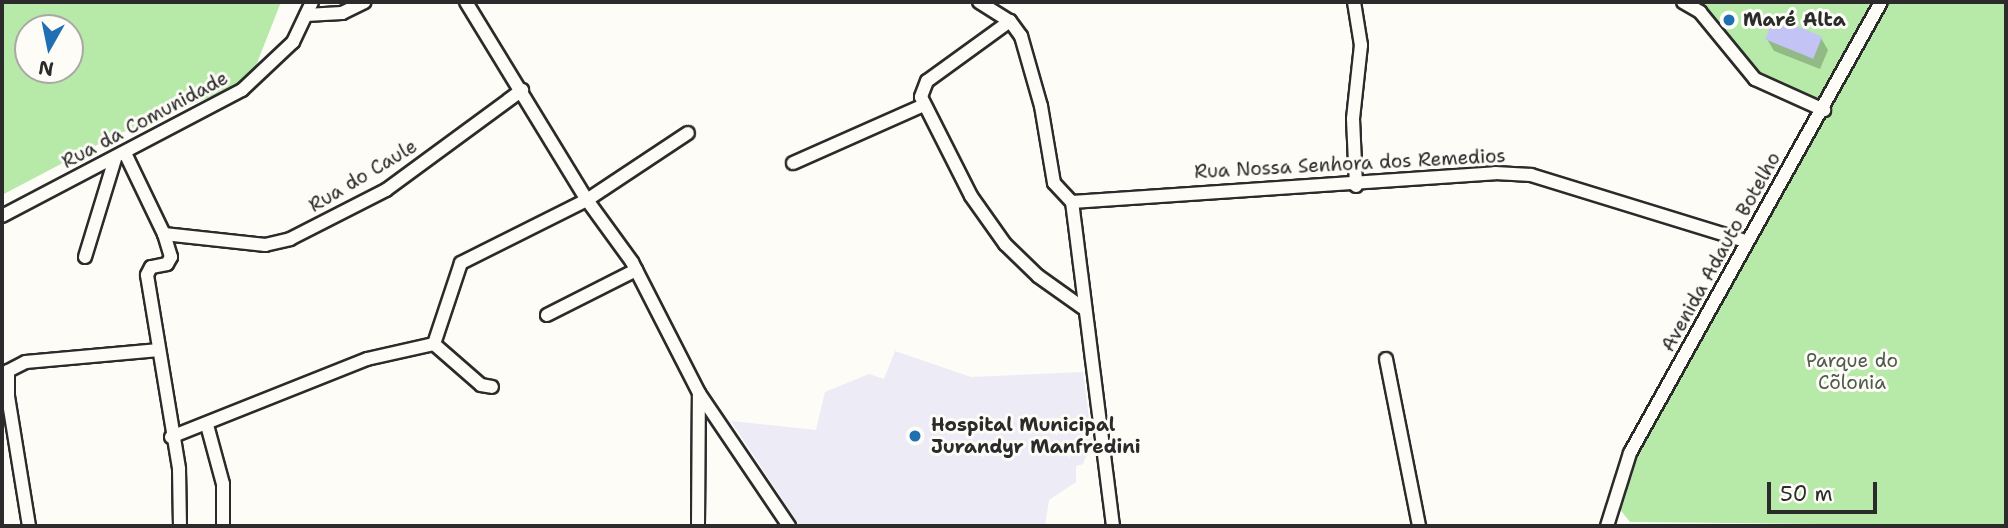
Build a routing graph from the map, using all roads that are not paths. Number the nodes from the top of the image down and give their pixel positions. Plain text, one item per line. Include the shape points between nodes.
1 (312, 2) edge
2 (365, 2) edge
3 (466, 2) edge
4 (979, 2) edge
5 (1354, 2) edge
6 (1683, 2) edge
7 (1881, 2) edge
8 (1701, 7) edge
9 (306, 15) junction
10 (1010, 20) junction
11 (522, 90) junction
12 (924, 105) junction
13 (1824, 110) junction
14 (688, 133) dead end
15 (120, 156) junction
16 (793, 163) dead end
17 (1356, 186) junction
18 (587, 200) junction
19 (1072, 202) junction
20 (2, 216) edge
21 (164, 234) junction
22 (1746, 241) junction
23 (85, 257) dead end
24 (636, 270) junction
25 (1083, 308) junction
26 (547, 315) dead end
27 (433, 344) junction
28 (158, 350) junction
29 (1385, 359) dead end
30 (492, 387) dead end
31 (699, 393) junction
32 (207, 425) junction
33 (171, 437) junction
34 (29, 526) edge
35 (180, 526) edge
36 (223, 526) edge
37 (698, 526) edge
38 (789, 526) edge
39 (1113, 526) edge
40 (1419, 526) edge
41 (1607, 526) edge

1 - 9 street, Rua da Comunidade
2 - 9 street via 342,13
3 - 11 street
4 - 10 street
5 - 17 street via 1361,45 1353,119
6 - 8 street
7 - 13 street, Avenida Adauto Botelho
8 - 13 street via 1755,79
9 - 15 street, Rua da Comunidade via 279,58 242,90
10 - 12 street via 927,81 921,91
10 - 19 street via 1021,36 1033,72 1054,183
11 - 18 street
11 - 21 street, Rua do Caule via 386,190 290,239 265,245
12 - 16 street
12 - 25 street via 971,195 1005,244 1038,276
13 - 22 street, Avenida Adauto Botelho
14 - 18 street
15 - 20 street, Rua da Comunidade
15 - 21 street
15 - 23 street
17 - 19 street, Rua Nossa Senhora dos Remedios
17 - 22 street, Rua Nossa Senhora dos Remedios via 1495,173 1531,175
18 - 24 street
18 - 27 street via 461,263
19 - 25 street
21 - 28 street via 170,261 151,267 147,275
22 - 41 street, Avenida Adauto Botelho via 1630,453
24 - 26 street
24 - 31 street
25 - 39 street
27 - 30 street via 481,385
27 - 32 street via 367,359
28 - 33 street
28 - 34 street via 26,362 8,371
29 - 40 street
31 - 37 street
31 - 38 street
32 - 33 street
32 - 36 street via 223,484
33 - 35 street via 179,469

